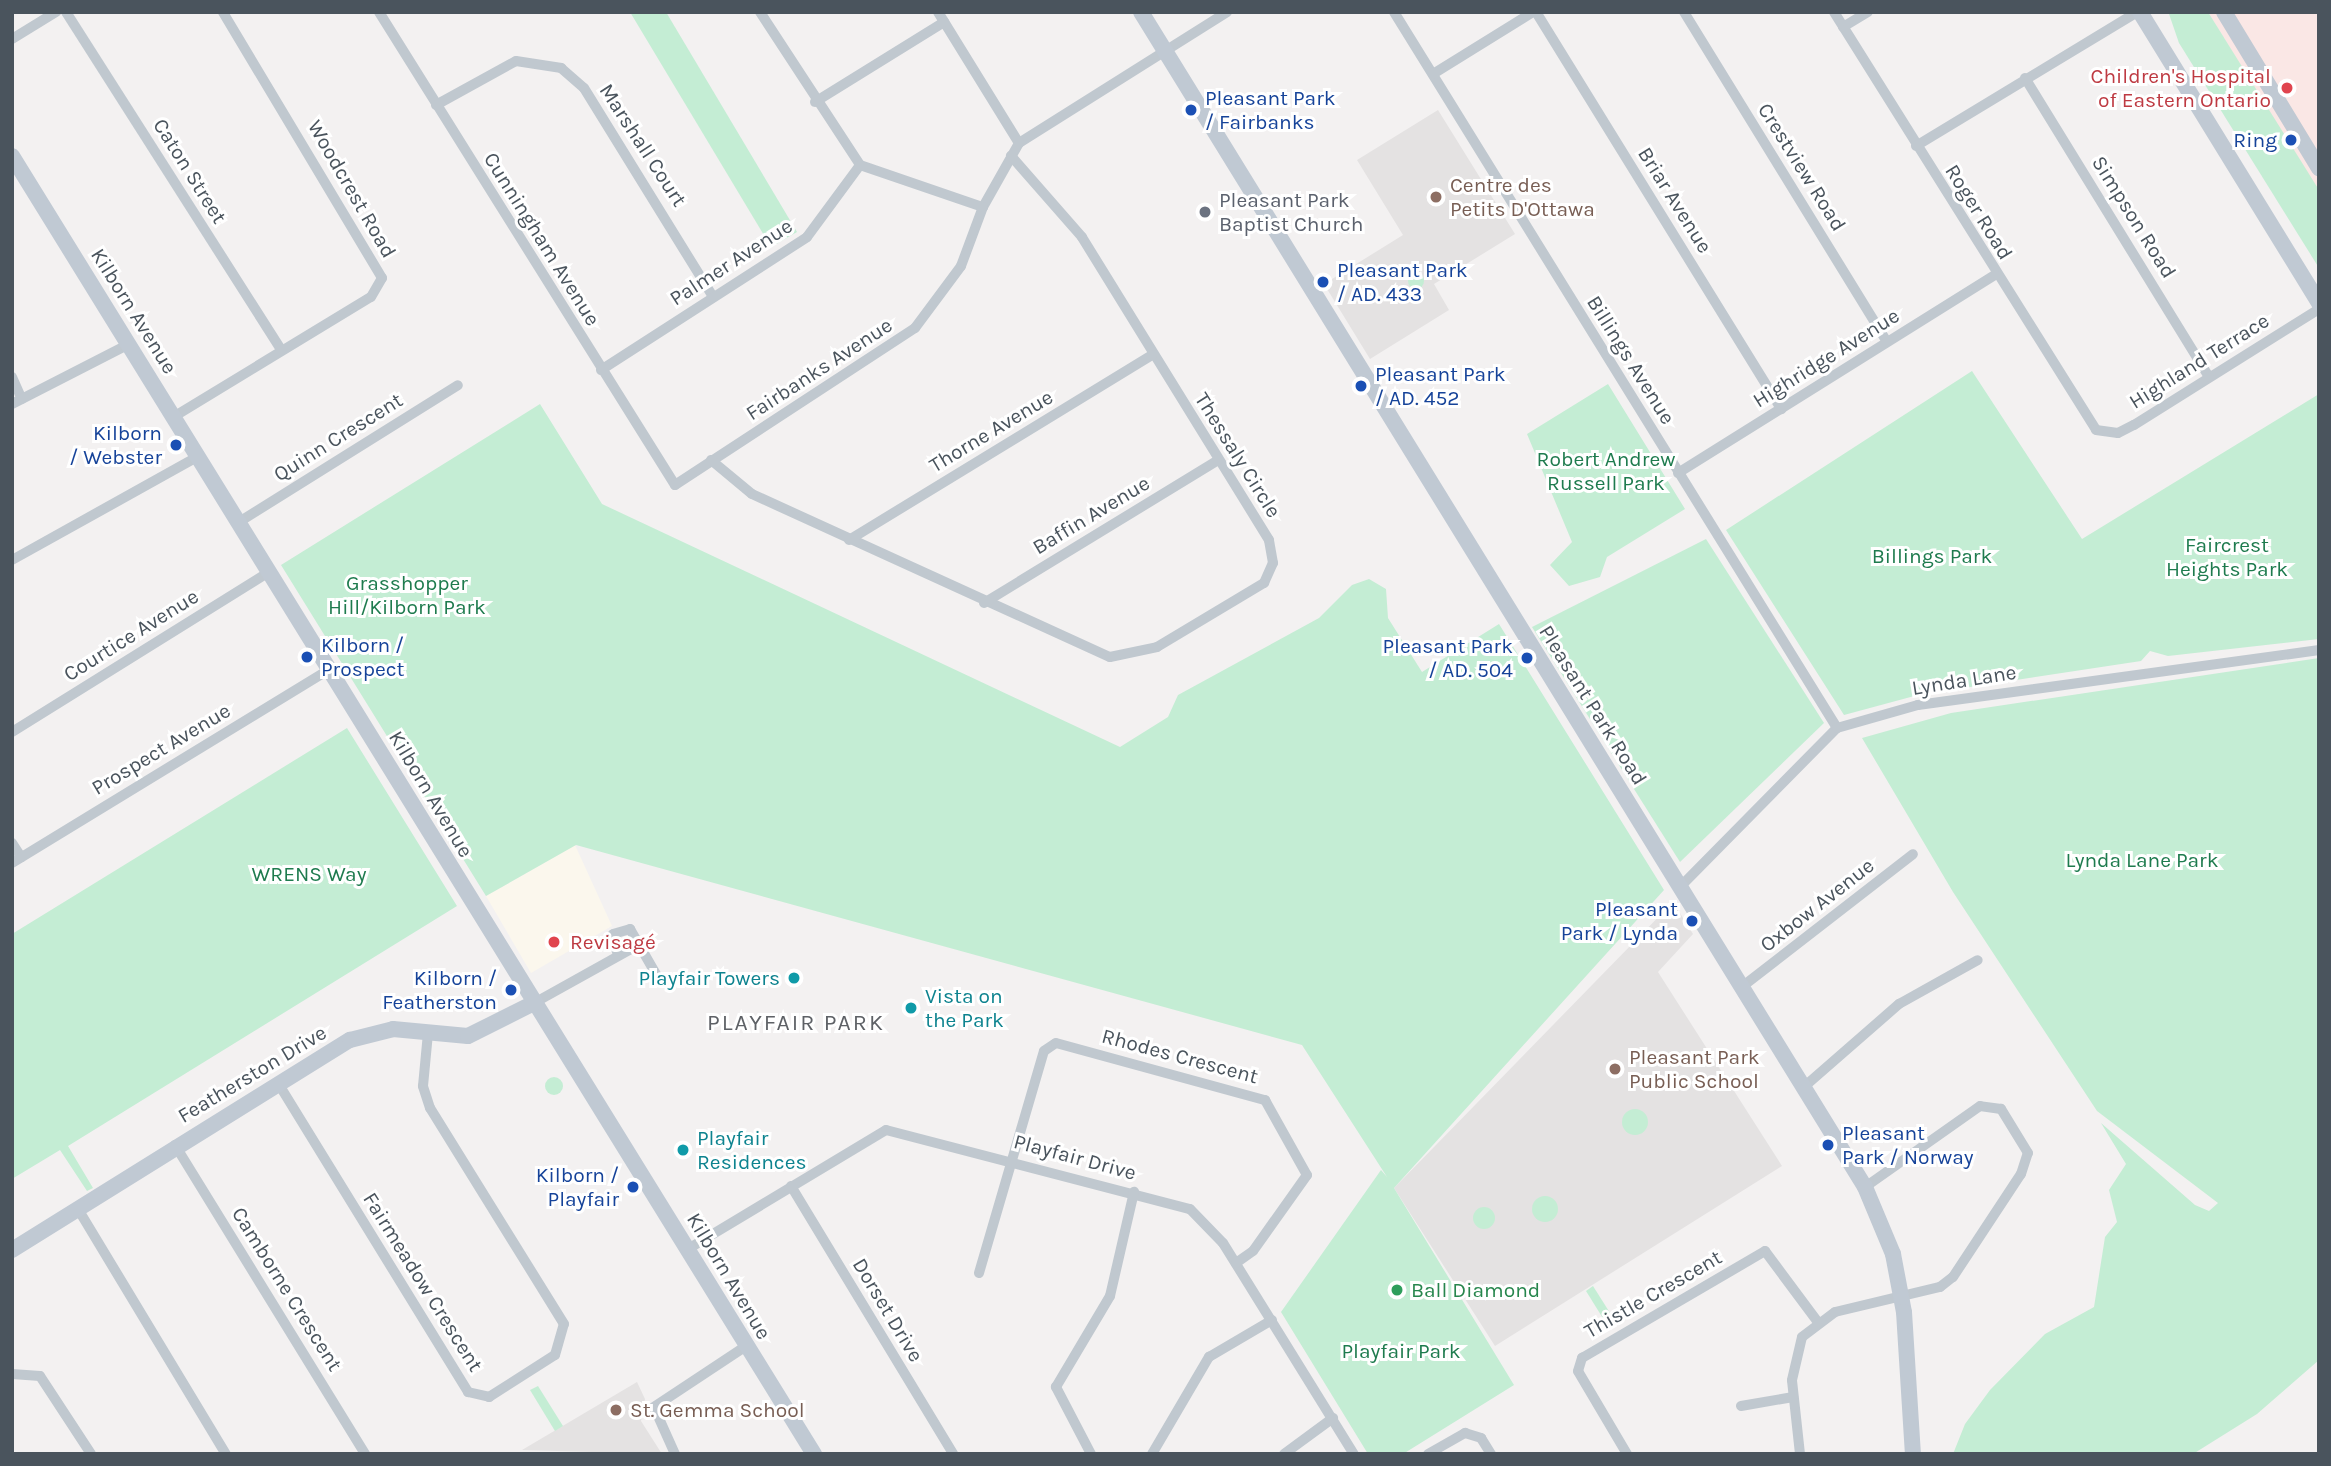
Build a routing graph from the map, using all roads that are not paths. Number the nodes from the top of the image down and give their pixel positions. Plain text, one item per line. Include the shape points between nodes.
1 (56, 12) edge
2 (66, 12) edge
3 (223, 12) edge
4 (379, 12) edge
5 (760, 12) edge
6 (1141, 12) edge
7 (1227, 12) edge
8 (1394, 12) edge
9 (1535, 12) edge
10 (1684, 12) edge
11 (1834, 12) edge
12 (1868, 12) edge
13 (2138, 12) edge
14 (2224, 12) edge
15 (941, 17) edge
16 (1843, 27) junction
17 (12, 39) edge
18 (1164, 51) junction
19 (1433, 74) junction
20 (2025, 78) junction
21 (815, 102) junction
22 (436, 105) junction
23 (1019, 143) junction
24 (1916, 146) junction
25 (12, 156) edge
26 (1011, 156) junction
27 (860, 165) junction
28 (2319, 168) edge
29 (983, 207) junction
30 (1995, 275) junction
31 (712, 295) junction
32 (2319, 303) edge
33 (2319, 309) edge
34 (1886, 342) junction
35 (129, 344) junction
36 (281, 350) junction
37 (1152, 355) junction
38 (601, 370) junction
39 (2209, 376) junction
40 (12, 377) edge
41 (458, 385) dead end
42 (17, 402) edge
43 (1781, 409) junction
44 (175, 416) junction
45 (2096, 430) joint
46 (200, 456) junction
47 (711, 460) junction
48 (1218, 460) junction
49 (1678, 473) junction
50 (675, 485) joint
51 (239, 522) junction
52 (849, 540) junction
53 (12, 560) edge
54 (271, 571) junction
55 (984, 603) junction
56 (2319, 650) edge
57 (330, 668) junction
58 (1837, 728) junction
59 (12, 732) edge
60 (12, 843) edge
61 (1913, 854) dead end
62 (17, 860) edge
63 (1681, 886) junction
64 (638, 945) junction
65 (617, 952) junction
66 (1978, 960) dead end
67 (657, 976) dead end
68 (1743, 986) junction
69 (534, 1003) junction
70 (428, 1033) junction
71 (278, 1083) junction
72 (1805, 1086) junction
73 (175, 1145) junction
74 (1014, 1160) junction
75 (791, 1186) junction
76 (1865, 1187) junction
77 (1134, 1192) junction
78 (78, 1209) junction
79 (688, 1249) junction
80 (12, 1250) edge
81 (1236, 1262) junction
82 (979, 1273) dead end
83 (1901, 1297) junction
84 (1272, 1320) junction
85 (1817, 1321) junction
86 (746, 1346) junction
87 (12, 1374) edge
88 (1793, 1397) junction
89 (1741, 1406) dead end
90 (1333, 1418) junction
91 (91, 1454) edge
92 (226, 1454) edge
93 (365, 1454) edge
94 (675, 1454) edge
95 (814, 1454) edge
96 (953, 1454) edge
97 (1091, 1454) edge
98 (1152, 1454) edge
99 (1284, 1454) edge
100 (1354, 1454) edge
101 (1428, 1454) edge
102 (1491, 1454) edge
103 (1627, 1454) edge
104 (1800, 1454) edge
105 (1913, 1454) edge

1 - 17 street
2 - 36 street, Caton Street
3 - 36 street, Woodcrest Road via 382,278 371,297
4 - 22 street, Cunningham Avenue
5 - 21 street
6 - 18 street, Pleasant Park Road
7 - 18 street, Fairbanks Avenue
8 - 19 street, Billings Avenue
9 - 19 street
9 - 43 street, Briar Avenue
10 - 34 street, Crestview Road
11 - 16 street, Roger Road
12 - 16 street
13 - 20 street
13 - 32 street
14 - 28 street
15 - 21 street
15 - 23 street
16 - 24 street, Roger Road
18 - 23 street, Fairbanks Avenue
18 - 63 street, Pleasant Park Road
19 - 49 street, Billings Avenue
20 - 24 street
20 - 39 street, Simpson Road
21 - 27 street
22 - 31 street, Marshall Court via 516,61 561,68 584,88
22 - 38 street, Cunningham Avenue
23 - 26 street, Fairbanks Avenue
24 - 30 street, Roger Road
25 - 35 street, Kilborn Avenue
26 - 29 street, Fairbanks Avenue
26 - 37 street, Thessaly Circle via 1082,237
27 - 29 street
27 - 31 street, Palmer Avenue via 807,237
29 - 47 street, Fairbanks Avenue via 961,266 915,328
30 - 34 street, Highridge Avenue
30 - 45 street, Roger Road
31 - 38 street, Palmer Avenue
33 - 39 street, Highland Terrace
34 - 43 street, Highridge Avenue
35 - 42 street
35 - 44 street, Kilborn Avenue
36 - 44 street, Woodcrest Road
37 - 48 street, Thessaly Circle
37 - 52 street, Thorne Avenue
38 - 50 street, Cunningham Avenue
39 - 45 street, Highland Terrace via 2126,429
40 - 42 street
41 - 51 street, Quinn Crescent
43 - 49 street, Highridge Avenue
44 - 46 street, Kilborn Avenue
46 - 51 street, Kilborn Avenue
46 - 53 street
47 - 50 street, Fairbanks Avenue
47 - 52 street, Thessaly Circle via 752,494
48 - 55 street, Baffin Avenue
48 - 55 street, Thessaly Circle via 1269,540 1273,563 1264,583 1134,656 1088,651
49 - 58 street, Billings Avenue
51 - 54 street, Kilborn Avenue
52 - 55 street, Thessaly Circle
54 - 57 street, Kilborn Avenue
54 - 59 street, Courtice Avenue
56 - 58 street, Lynda Lane via 1918,705
57 - 62 street, Prospect Avenue
57 - 69 street, Kilborn Avenue
58 - 63 street, Lynda Lane
60 - 62 street
61 - 68 street, Oxbow Avenue
63 - 68 street, Pleasant Park Road
64 - 65 street
64 - 65 street via 622,928 611,938
64 - 67 street
65 - 69 street
66 - 72 street via 1899,1004
68 - 72 street, Pleasant Park Road
69 - 70 street, Featherston Drive via 468,1036
69 - 79 street, Kilborn Avenue
70 - 71 street, Featherston Drive via 371,1031
70 - 71 street, Fairmeadow Crescent via 423,1086 430,1108 564,1324 555,1355 489,1397 468,1392
71 - 73 street, Featherston Drive
72 - 76 street, Pleasant Park Road
73 - 78 street, Featherston Drive
73 - 93 street, Camborne Crescent
74 - 75 street, Playfair Drive via 886,1130
74 - 77 street, Playfair Drive
74 - 81 street, Rhodes Crescent via 1049,1044 1258,1094 1304,1161 1307,1175 1253,1251
74 - 82 street
75 - 79 street, Playfair Drive
75 - 96 street, Dorset Drive
76 - 83 street, Pleasant Park Road via 1893,1254
76 - 83 street via 1980,1106 2001,1109 2028,1153 2021,1174 1953,1277
77 - 81 street, Playfair Drive via 1190,1209 1209,1222
77 - 97 street via 1110,1296 1056,1387
78 - 80 street, Featherston Drive
78 - 92 street
79 - 86 street, Kilborn Avenue
81 - 84 street, Playfair Drive
83 - 85 street
83 - 105 street, Pleasant Park Road
84 - 90 street, Playfair Drive
84 - 98 street via 1209,1357
85 - 88 street via 1793,1365
85 - 103 street, Thistle Crescent via 1765,1251 1582,1358 1578,1371
86 - 94 street via 654,1407 656,1421
86 - 95 street, Kilborn Avenue
87 - 91 street via 40,1376
88 - 89 street
88 - 104 street
90 - 99 street
90 - 100 street, Playfair Drive
101 - 102 street via 1465,1433 1481,1438

